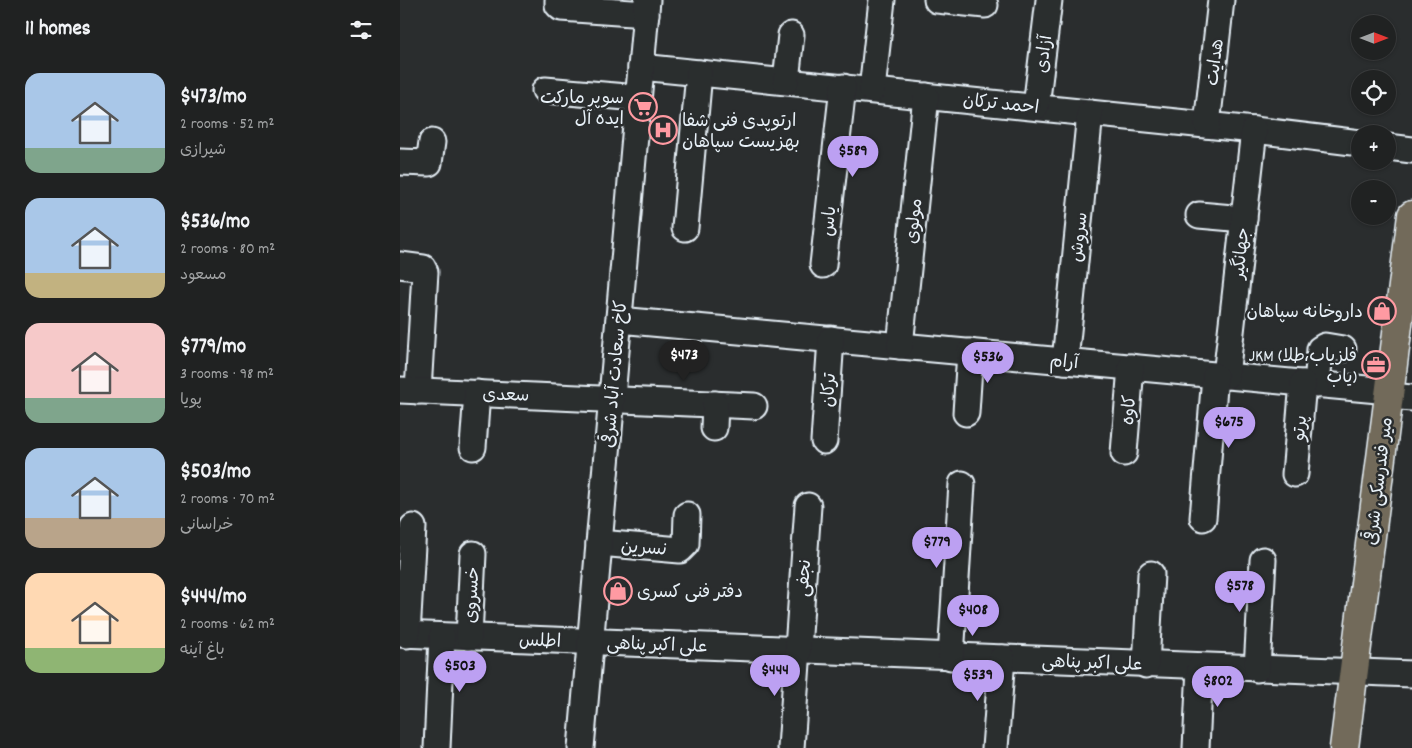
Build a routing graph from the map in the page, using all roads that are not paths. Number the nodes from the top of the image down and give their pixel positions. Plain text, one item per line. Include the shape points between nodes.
1 (558, 0) edge
2 (882, 0) edge
3 (937, 0) edge
4 (1049, 0) edge
5 (1221, 0) edge
6 (984, 5) dead end
7 (646, 7) edge
8 (791, 35) dead end
9 (641, 67) junction
10 (699, 73) junction
11 (786, 81) junction
12 (843, 87) junction
13 (545, 90) dead end
14 (872, 90) junction
15 (926, 96) junction
16 (638, 98) junction
17 (1036, 107) junction
18 (1090, 113) junction
19 (1207, 125) junction
20 (1254, 130) junction
21 (432, 142) dead end
22 (1351, 142) edge
23 (1396, 148) edge
24 (1412, 150) edge
25 (400, 162) edge
26 (1199, 215) dead end
27 (1412, 215) edge
28 (1244, 218) junction
29 (685, 228) dead end
30 (400, 265) edge
31 (823, 266) dead end
32 (1409, 267) edge
33 (619, 320) junction
34 (831, 339) junction
35 (900, 346) junction
36 (1343, 349) dead end
37 (970, 352) junction
38 (1065, 361) junction
39 (1131, 368) junction
40 (1221, 376) junction
41 (1310, 384) junction
42 (409, 391) edge
43 (477, 393) junction
44 (1396, 395) edge
45 (612, 398) junction
46 (754, 406) dead end
47 (966, 412) dead end
48 (824, 441) dead end
49 (472, 447) dead end
50 (1124, 453) dead end
51 (1295, 474) dead end
52 (962, 484) dead end
53 (808, 506) dead end
54 (687, 514) dead end
55 (1203, 518) dead end
56 (413, 527) dead end
57 (599, 543) junction
58 (473, 554) dead end
59 (1263, 560) dead end
60 (1151, 574) dead end
61 (404, 634) edge
62 (442, 636) junction
63 (469, 637) junction
64 (590, 642) junction
65 (799, 650) junction
66 (951, 656) junction
67 (1002, 658) junction
68 (1146, 665) junction
69 (1200, 667) junction
70 (1257, 669) junction
71 (1353, 673) junction
72 (1412, 674) edge
73 (437, 748) edge
74 (581, 748) edge
75 (791, 748) edge
76 (994, 748) edge
77 (1196, 748) edge
78 (1344, 748) edge

1 - 7 street via 561,8
2 - 14 street
3 - 6 street
4 - 17 street, آزادی
5 - 19 street, هدایت
7 - 9 street, کاخ سعادت آباد شرقی
8 - 11 street
9 - 10 street, احمد ترکان
9 - 16 street, کاخ سعادت آباد شرقی
10 - 11 street, احمد ترکان
10 - 29 street
11 - 12 street, احمد ترکان
12 - 14 street, احمد ترکان
12 - 31 street, یاس
13 - 16 street
14 - 15 street, احمد ترکان
15 - 17 street, احمد ترکان
15 - 35 street, مولوی
16 - 33 street, کاخ سعادت آباد شرقی
17 - 18 street, احمد ترکان
18 - 19 street, احمد ترکان
18 - 38 street, سروش
19 - 20 street, احمد ترکان
20 - 22 street, احمد ترکان
20 - 28 street, جهانگیر
21 - 25 street via 429,163
23 - 24 street
26 - 28 street
27 - 32 main road, میر فندرسکی شرقی
28 - 40 street, جهانگیر
30 - 42 street via 418,266 425,272
32 - 44 main road, میر فندرسکی شرقی
33 - 34 street, آرام
33 - 45 street, کاخ سعادت آباد شرقی
34 - 35 street, آرام
34 - 48 street, ترکان
35 - 37 street, آرام
36 - 41 street, پرتو via 1325,346 1320,349
37 - 38 street, آرام
37 - 47 street
38 - 39 street, آرام
39 - 40 street, آرام
39 - 50 street, کاوه
40 - 41 street, آرام
40 - 55 street, جهانگیر
41 - 44 street, آرام
41 - 51 street, پرتو
42 - 43 street, سعدی
43 - 45 street, سعدی
43 - 49 street
44 - 71 main road, میر فندرسکی شرقی
45 - 46 street, سعدی via 714,416
45 - 57 street, کاخ سعادت آباد شرقی
52 - 66 street
53 - 65 street, نجفی
54 - 57 street, نسرین via 686,544 680,550
56 - 61 street
57 - 64 street, کاخ سعادت آباد شرقی
58 - 63 street, خسروی
59 - 70 street
60 - 68 street
61 - 62 street, اطلس
62 - 63 street, اطلس
62 - 73 street
63 - 64 street, اطلس
64 - 65 street, علی اکبر پناهی
64 - 74 street, کاخ سعادت آباد شرقی
65 - 66 street, علی اکبر پناهی
65 - 75 street, نجفی
66 - 67 street, علی اکبر پناهی
67 - 68 street, علی اکبر پناهی
67 - 76 street
68 - 69 street, علی اکبر پناهی
69 - 70 street, علی اکبر پناهی
69 - 77 street
70 - 71 street, علی اکبر پناهی
71 - 72 street, علی اکبر پناهی
71 - 78 main road, میر فندرسکی شرقی

